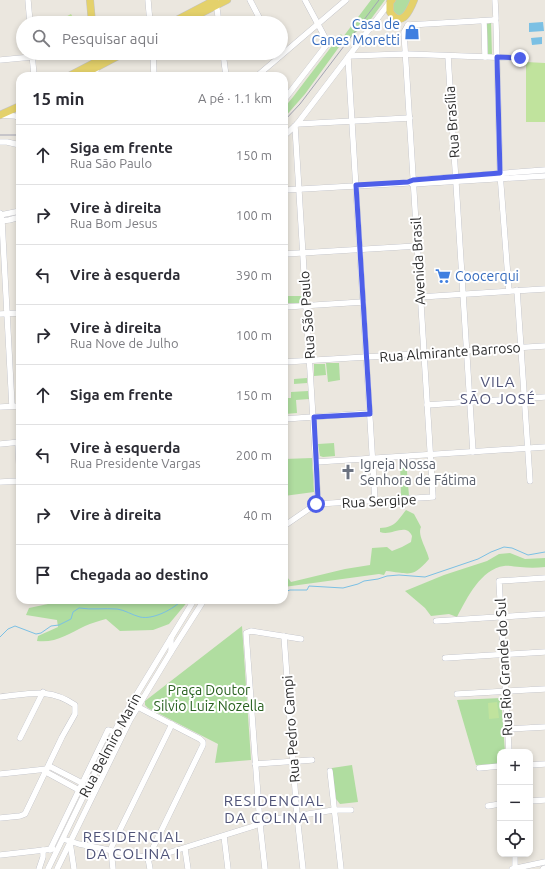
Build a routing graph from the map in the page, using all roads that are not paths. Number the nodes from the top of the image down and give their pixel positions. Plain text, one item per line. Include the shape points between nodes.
1 (28, 0) edge
2 (90, 0) edge
3 (148, 0) edge
4 (227, 0) edge
5 (250, 0) edge
6 (305, 0) edge
7 (346, 0) edge
8 (414, 0) edge
9 (495, 0) edge
10 (391, 1) edge
11 (216, 2) edge
12 (381, 14) junction
13 (408, 14) junction
14 (29, 16) edge
15 (91, 16) edge
16 (149, 16) edge
17 (186, 16) edge
18 (193, 16) edge
19 (217, 16) edge
20 (258, 16) edge
21 (395, 17) junction
22 (494, 20) junction
23 (484, 21) junction
24 (318, 24) junction
25 (408, 25) junction
26 (404, 32) junction
27 (288, 47) edge
28 (406, 54) junction
29 (448, 56) junction
30 (348, 57) junction
31 (485, 57) junction
32 (497, 57) junction
33 (16, 58) edge
34 (520, 58) dead end
35 (0, 60) edge
36 (32, 60) edge
37 (106, 60) edge
38 (112, 60) edge
39 (153, 60) edge
40 (224, 60) edge
41 (273, 60) edge
42 (340, 68) junction
43 (96, 69) edge
44 (34, 72) edge
45 (84, 72) edge
46 (154, 72) edge
47 (225, 72) edge
48 (261, 72) edge
49 (349, 74) junction
50 (288, 95) edge
51 (16, 103) edge
52 (16, 107) edge
53 (0, 113) edge
54 (16, 116) edge
55 (410, 118) junction
56 (352, 121) junction
57 (296, 125) junction
58 (288, 132) edge
59 (0, 142) edge
60 (16, 144) edge
61 (545, 170) edge
62 (501, 176) junction
63 (545, 176) edge
64 (456, 179) junction
65 (412, 182) junction
66 (356, 185) junction
67 (299, 189) junction
68 (288, 190) edge
69 (16, 212) edge
70 (1, 217) edge
71 (16, 217) edge
72 (417, 246) junction
73 (360, 249) junction
74 (303, 253) junction
75 (288, 254) edge
76 (545, 288) edge
77 (517, 290) junction
78 (509, 291) junction
79 (463, 294) junction
80 (420, 297) junction
81 (363, 302) junction
82 (307, 305) junction
83 (288, 306) edge
84 (16, 313) edge
85 (0, 314) edge
86 (7, 314) junction
87 (545, 346) edge
88 (521, 347) junction
89 (467, 351) junction
90 (424, 353) junction
91 (367, 357) junction
92 (310, 361) junction
93 (288, 362) edge
94 (545, 397) edge
95 (525, 398) junction
96 (470, 402) junction
97 (427, 405) junction
98 (12, 406) junction
99 (16, 406) edge
100 (0, 407) edge
101 (370, 414) junction
102 (314, 417) junction
103 (288, 418) edge
104 (16, 443) edge
105 (0, 444) edge
106 (545, 447) edge
107 (528, 448) junction
108 (473, 452) junction
109 (431, 454) junction
110 (372, 458) junction
111 (316, 462) junction
112 (16, 481) edge
113 (530, 481) dead end
114 (0, 482) edge
115 (434, 497) joint
116 (375, 502) junction
117 (316, 504) junction
118 (288, 523) edge
119 (545, 578) edge
120 (191, 604) edge
121 (202, 604) edge
122 (545, 614) edge
123 (501, 617) junction
124 (436, 621) dead end
125 (284, 636) junction
126 (171, 637) junction
127 (301, 639) dead end
128 (171, 652) junction
129 (545, 652) edge
130 (503, 654) junction
131 (445, 658) dead end
132 (545, 689) edge
133 (505, 691) junction
134 (43, 692) junction
135 (457, 694) dead end
136 (0, 697) edge
137 (138, 707) junction
138 (172, 724) junction
139 (545, 727) edge
140 (507, 729) junction
141 (114, 732) junction
142 (20, 738) dead end
143 (509, 749) edge
144 (312, 760) dead end
145 (293, 761) junction
146 (255, 764) junction
147 (545, 764) edge
148 (533, 765) edge
149 (497, 766) edge
150 (479, 768) dead end
151 (47, 769) junction
152 (330, 771) dead end
153 (0, 774) edge
154 (82, 783) junction
155 (79, 790) junction
156 (545, 800) edge
157 (533, 801) edge
158 (497, 804) edge
159 (488, 806) dead end
160 (334, 810) junction
161 (351, 810) dead end
162 (297, 816) junction
163 (0, 818) edge
164 (260, 824) junction
165 (75, 831) junction
166 (224, 836) junction
167 (63, 838) junction
168 (70, 842) junction
169 (79, 844) junction
170 (86, 846) junction
171 (185, 848) junction
172 (58, 849) junction
173 (43, 850) junction
174 (50, 850) junction
175 (111, 850) junction
176 (0, 855) edge
177 (55, 856) junction
178 (515, 857) edge
179 (148, 858) junction
180 (61, 860) junction
181 (73, 860) junction
182 (545, 862) edge
183 (514, 868) edge
184 (39, 869) edge
185 (48, 869) edge
186 (57, 869) edge
187 (74, 869) edge
188 (113, 869) edge
189 (150, 869) edge
190 (188, 869) edge
191 (228, 869) edge
192 (265, 869) edge
193 (303, 869) edge
194 (341, 869) edge

1 - 14 street
2 - 15 main road
3 - 16 street
4 - 11 main road
5 - 20 street
6 - 24 street
7 - 24 street
8 - 13 main road
9 - 22 street
10 - 12 street
10 - 21 main road via 390,12
11 - 17 main road
11 - 18 main road
11 - 19 street
12 - 21 street via 386,13
12 - 30 street
13 - 21 main road via 402,18
13 - 25 street
21 - 26 street
22 - 23 street
22 - 32 street
23 - 25 street
23 - 31 street
24 - 27 street
24 - 50 street via 328,43
25 - 26 street
26 - 28 street, Avenida Brasil
28 - 29 street
28 - 30 street
28 - 55 street, Avenida Brasil
29 - 31 street
29 - 64 street, Rua Brasília
30 - 42 street
30 - 49 street
31 - 32 street
32 - 34 street
32 - 62 street
33 - 35 street
36 - 44 street
37 - 43 main road
38 - 43 main road
39 - 46 street
40 - 47 street
41 - 48 street
42 - 49 street
42 - 57 street
43 - 45 main road
49 - 56 street
51 - 53 main road
52 - 53 main road
53 - 54 street
55 - 56 street
55 - 65 street, Avenida Brasil
56 - 57 street
56 - 66 street
57 - 58 street
57 - 67 street, Rua São Paulo
59 - 60 street
61 - 62 street
62 - 63 street
62 - 64 street
62 - 78 street
64 - 65 street
64 - 79 street, Rua Brasília
65 - 66 street
65 - 72 street, Avenida Brasil
66 - 67 street
66 - 73 street
67 - 68 street
67 - 74 street, Rua São Paulo
69 - 70 street
70 - 71 street
70 - 86 street
72 - 73 street
72 - 80 street, Avenida Brasil
73 - 74 street
73 - 81 street
74 - 75 street
74 - 82 street, Rua São Paulo
76 - 77 street
77 - 78 street
77 - 88 street
78 - 79 street
79 - 80 street
79 - 89 street, Rua Brasília
80 - 90 street, Avenida Brasil
81 - 82 street
81 - 91 street
82 - 83 street
82 - 92 street, Rua São Paulo
84 - 86 street
85 - 86 street
86 - 98 street
87 - 88 street, Rua Almirante Barroso
88 - 89 street, Rua Almirante Barroso
88 - 95 street
89 - 90 street, Rua Almirante Barroso
89 - 96 street, Rua Brasília
90 - 91 street, Rua Almirante Barroso
90 - 97 street, Avenida Brasil
91 - 92 street, Rua Almirante Barroso
91 - 101 street
92 - 93 street, Rua Almirante Barroso
92 - 102 street, Rua São Paulo
94 - 95 street
95 - 96 street
95 - 107 street
96 - 97 street
96 - 108 street, Rua Brasília
97 - 109 street, Avenida Brasil
98 - 99 street
98 - 100 street
101 - 102 street
101 - 110 street
102 - 103 street
102 - 111 street, Rua São Paulo
104 - 105 street
106 - 107 street
107 - 108 street
107 - 113 street
108 - 109 street
109 - 110 street
109 - 115 street, Avenida Brasil
110 - 111 street
110 - 116 street
111 - 117 street, Rua São Paulo
112 - 114 street
115 - 116 street, Rua Sergipe
116 - 117 street, Rua Sergipe
117 - 118 street
119 - 123 street, Rua Rio Grande do Sul via 499,581
120 - 126 street, Rua Belmiro Marin
121 - 128 street, Rua Belmiro Marin
122 - 123 street
123 - 124 street
123 - 130 street, Rua Rio Grande do Sul
125 - 127 street
125 - 145 street, Rua Pedro Campi
125 - 146 street via 251,631 247,631 246,635
126 - 128 street
126 - 141 street, Rua Belmiro Marin
128 - 137 street, Rua Belmiro Marin
129 - 130 street
130 - 131 street
130 - 133 street, Rua Rio Grande do Sul
132 - 133 street
133 - 135 street
133 - 140 street, Rua Rio Grande do Sul
134 - 136 street
134 - 142 street
134 - 151 street via 65,698 75,705 76,714
137 - 138 street
137 - 165 street, Rua Belmiro Marin
138 - 175 street
138 - 179 street via 203,742
139 - 140 street
140 - 143 street, Rua Rio Grande do Sul
141 - 154 street via 108,730
141 - 167 street, Rua Belmiro Marin
144 - 145 street
145 - 146 street
145 - 162 street, Rua Pedro Campi
146 - 164 street
147 - 148 street
149 - 150 street
151 - 153 street
151 - 154 street
151 - 155 street
151 - 163 street via 25,814
152 - 160 street
154 - 155 street
155 - 174 street
156 - 157 street
158 - 159 street
160 - 161 street
160 - 162 street
160 - 194 street
162 - 164 street
162 - 193 street, Rua Pedro Campi
164 - 166 street
164 - 192 street
165 - 168 street, Rua Belmiro Marin
165 - 169 street
166 - 171 street
166 - 191 street
167 - 168 street
167 - 172 street, Rua Belmiro Marin
168 - 169 street
168 - 180 street, Rua Belmiro Marin
168 - 181 street
169 - 170 street
170 - 175 street
170 - 181 street via 76,849
171 - 179 street
171 - 190 street
172 - 174 street
172 - 177 street, Rua Belmiro Marin
173 - 174 street
173 - 176 street
173 - 184 street
175 - 179 street
175 - 188 street
177 - 180 street
177 - 185 street, Rua Belmiro Marin
178 - 183 street
179 - 189 street
180 - 181 street
180 - 186 street, Rua Belmiro Marin
181 - 187 street
182 - 183 street

